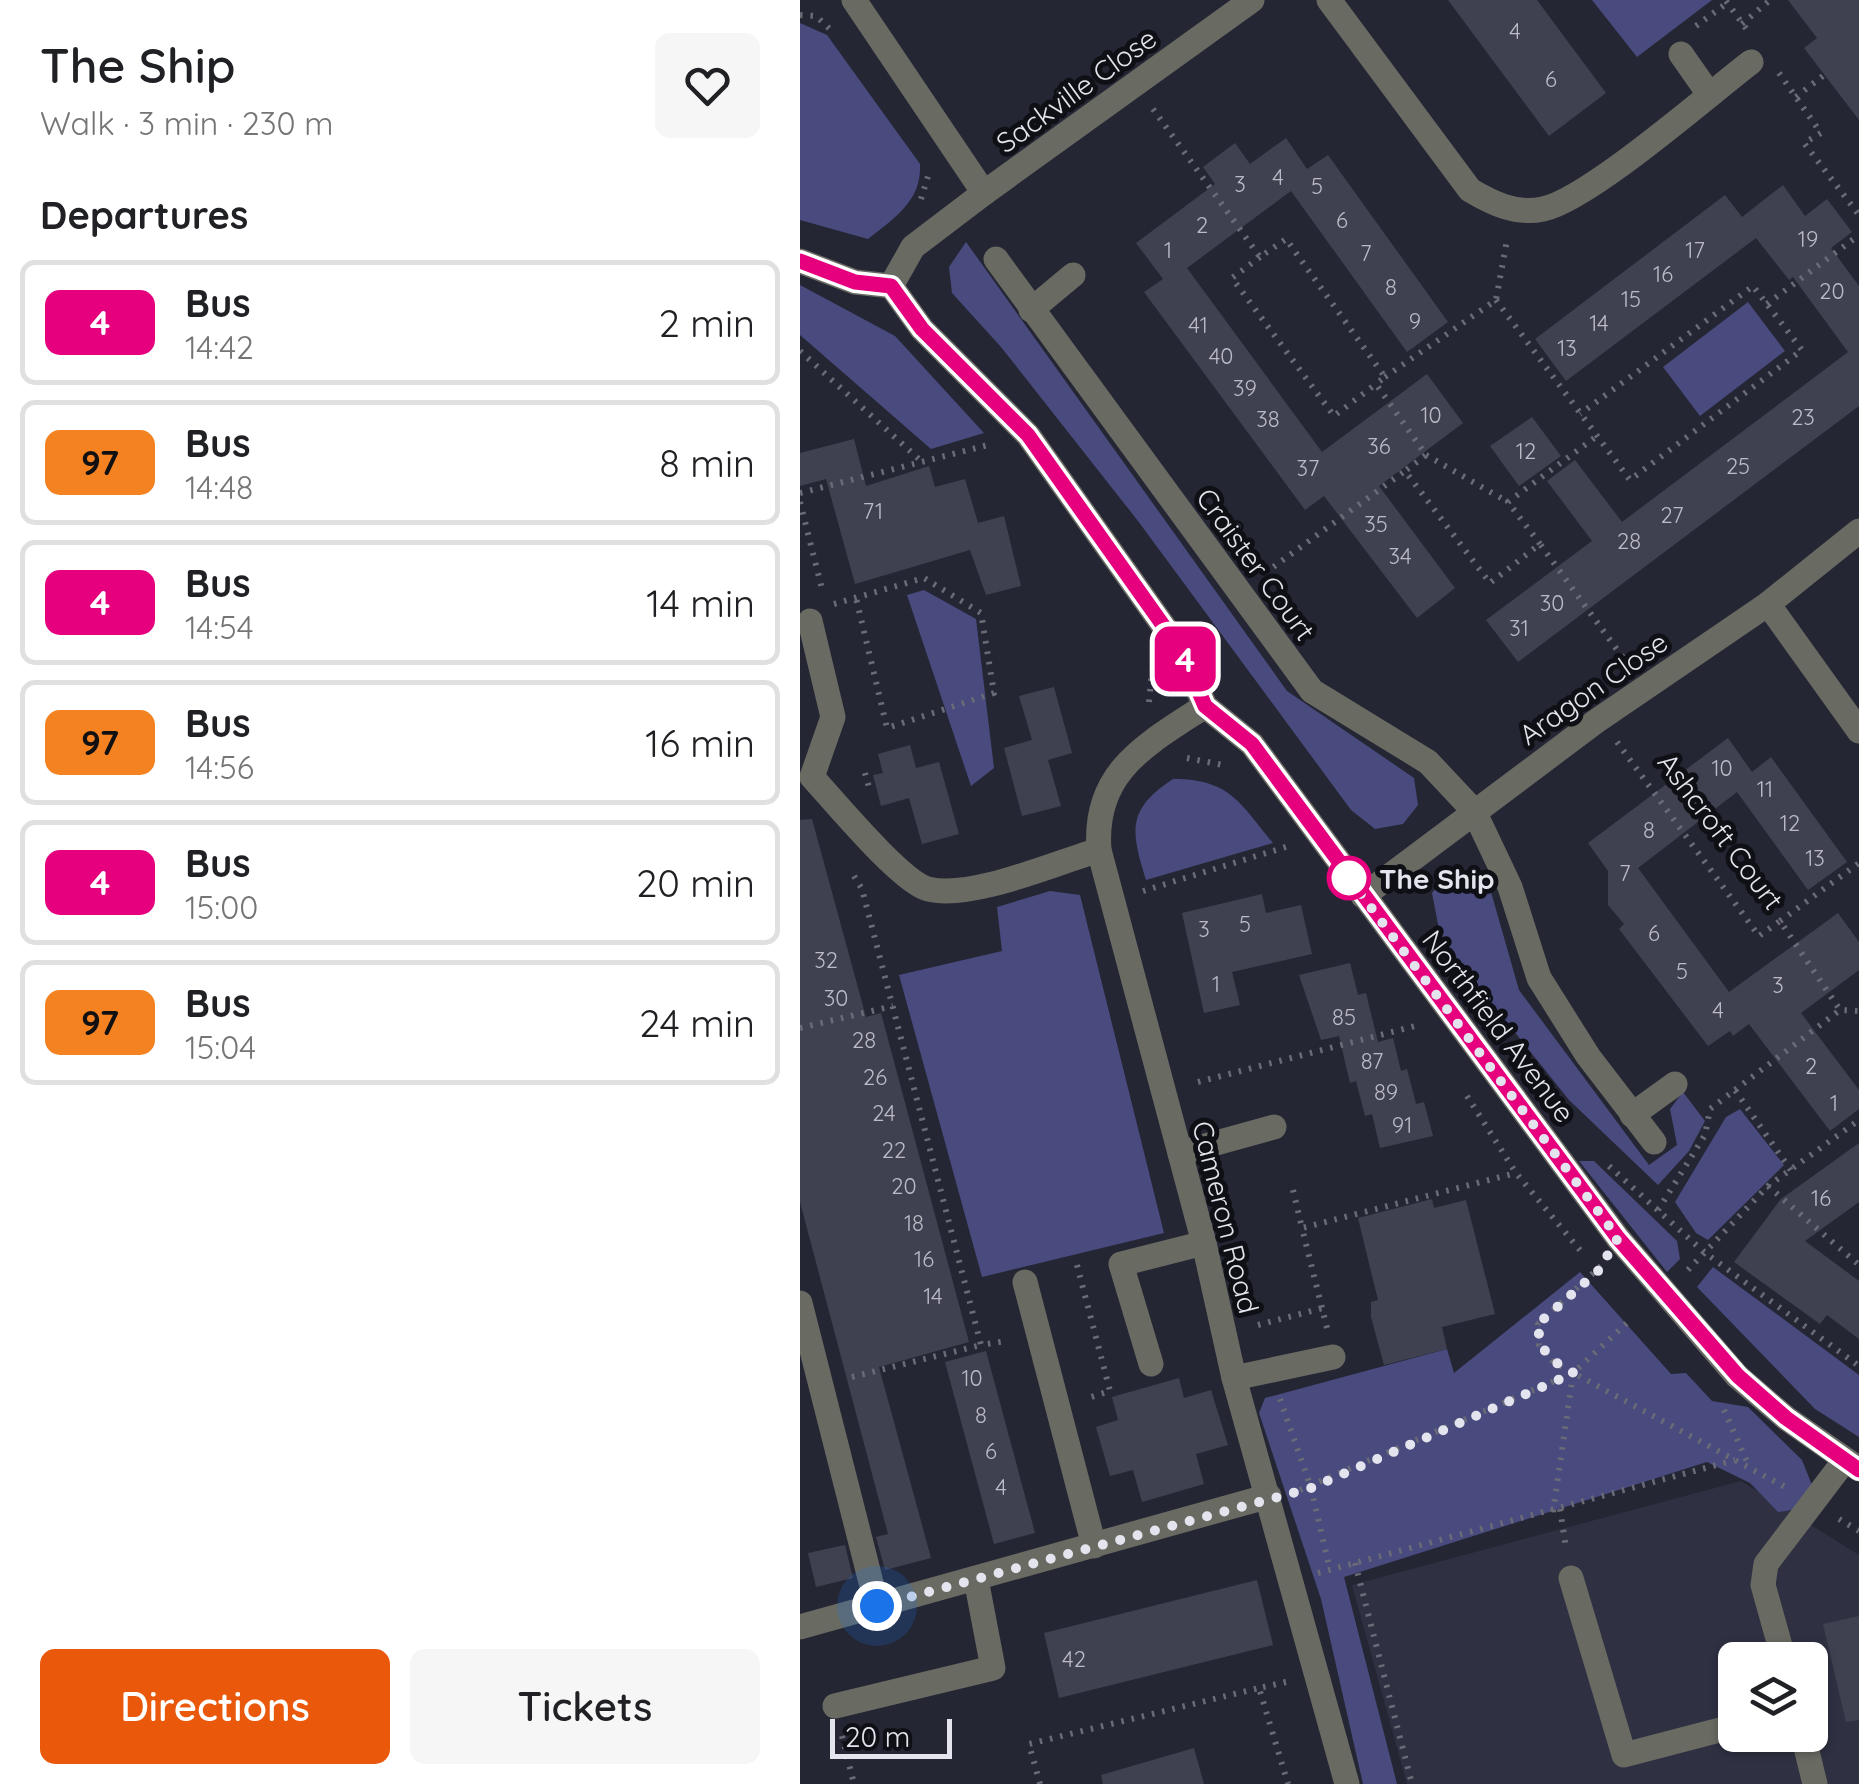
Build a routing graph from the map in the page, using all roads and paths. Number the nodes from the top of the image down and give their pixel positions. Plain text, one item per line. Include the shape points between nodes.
1 (854, 0) edge
2 (1252, 0) edge
3 (1329, 0) edge
4 (1770, 0) edge
5 (1726, 1) edge
6 (800, 16) edge
7 (1742, 24) junction
8 (844, 42) dead end
9 (1684, 43) joint
10 (1758, 54) junction
11 (1824, 74) dead end
12 (1135, 84) junction
13 (1709, 94) junction
14 (1796, 97) junction
15 (1451, 119) dead end
16 (1430, 136) junction
17 (926, 160) dead end
18 (984, 194) junction
19 (1524, 210) junction
20 (912, 211) dead end
21 (1859, 215) edge
22 (1859, 235) edge
23 (1260, 257) junction
24 (996, 259) dead end
25 (800, 261) edge
26 (1073, 275) dead end
27 (891, 286) junction
28 (1496, 300) junction
29 (1767, 304) junction
30 (1031, 310) junction
31 (800, 351) edge
32 (1386, 378) junction
33 (1376, 384) junction
34 (1580, 414) junction
35 (1028, 435) junction
36 (1596, 436) junction
37 (1426, 455) junction
38 (922, 462) junction
39 (1405, 471) junction
40 (800, 493) edge
41 (800, 502) edge
42 (1508, 502) junction
43 (1859, 531) edge
44 (1540, 544) junction
45 (1239, 592) junction
46 (856, 598) junction
47 (1768, 604) junction
48 (810, 621) dead end
49 (1150, 662) dead end
50 (1644, 687) junction
51 (1205, 706) junction
52 (1144, 712) dead end
53 (1631, 728) dead end
54 (1859, 732) edge
55 (1615, 739) junction
56 (1599, 750) dead end
57 (1180, 757) dead end
58 (1234, 772) dead end
59 (865, 773) dead end
60 (806, 780) edge
61 (871, 792) dead end
62 (1474, 812) junction
63 (1281, 832) dead end
64 (1290, 846) junction
65 (1099, 850) junction
66 (846, 862) dead end
67 (1302, 862) dead end
68 (1859, 863) edge
69 (1135, 873) dead end
70 (1363, 896) junction
71 (1780, 920) junction
72 (892, 1006) junction
73 (1840, 1010) junction
74 (1859, 1011) edge
75 (1413, 1012) dead end
76 (1422, 1024) junction
77 (800, 1028) edge
78 (1432, 1041) dead end
79 (1198, 1082) dead end
80 (1674, 1084) dead end
81 (1464, 1090) dead end
82 (1735, 1090) junction
83 (1700, 1099) dead end
84 (1710, 1109) junction
85 (1632, 1115) junction
86 (1859, 1120) edge
87 (1274, 1128) dead end
88 (1654, 1142) dead end
89 (1180, 1153) junction
90 (1606, 1164) dead end
91 (1792, 1172) junction
92 (1516, 1173) junction
93 (1768, 1186) junction
94 (1292, 1190) dead end
95 (1658, 1210) junction
96 (1302, 1228) junction
97 (1618, 1238) junction
98 (1204, 1243) junction
99 (1704, 1252) junction
100 (1077, 1265) dead end
101 (1859, 1265) edge
102 (1598, 1271) junction
103 (1681, 1277) dead end
104 (1025, 1282) dead end
105 (800, 1303) edge
106 (1323, 1308) junction
107 (1628, 1322) dead end
108 (982, 1345) junction
109 (1010, 1357) dead end
110 (1334, 1357) joint
111 (1151, 1364) dead end
112 (1859, 1366) edge
113 (1270, 1370) junction
114 (1574, 1373) junction
115 (1234, 1378) junction
116 (824, 1384) junction
117 (1717, 1396) dead end
118 (1081, 1409) dead end
119 (1736, 1459) junction
120 (1852, 1465) edge
121 (1749, 1466) junction
122 (1311, 1488) junction
123 (1269, 1496) junction
124 (1815, 1505) junction
125 (1553, 1512) junction
126 (1859, 1531) edge
127 (1094, 1546) junction
128 (1356, 1563) junction
129 (1330, 1570) junction
130 (1571, 1578) dead end
131 (976, 1579) junction
132 (1292, 1580) junction
133 (877, 1606) junction
134 (800, 1627) edge
135 (1779, 1642) edge
136 (1317, 1676) junction
137 (1259, 1688) junction
138 (835, 1706) dead end
139 (1718, 1730) edge
140 (1807, 1752) edge
141 (1040, 1784) edge
142 (1288, 1784) edge
143 (1346, 1784) edge
144 (1412, 1784) edge
145 (1815, 1784) edge

1 - 18 street
2 - 12 street, Sackville Close
3 - 16 street
4 - 7 path
5 - 7 path
5 - 9 path
6 - 8 path via 816,16
7 - 10 path
9 - 13 street
10 - 13 street
10 - 14 path
11 - 14 path
12 - 18 street, Sackville Close
12 - 23 path
13 - 19 street via 1585,188 1544,209
14 - 21 path via 1822,132 1804,143
15 - 16 street
16 - 19 street via 1470,190
17 - 20 path via 926,190
18 - 27 street, Sackville Close via 913,247
19 - 28 path via 1507,237
22 - 29 path
23 - 32 path via 1286,240
23 - 33 path via 1232,278 1334,416
24 - 30 street, Craister Court
25 - 27 street via 855,282
26 - 30 street
27 - 35 street, Northfield Avenue via 922,329
28 - 32 path
28 - 34 path
29 - 34 path via 1754,286
29 - 36 path via 1802,350 1630,480
30 - 45 street, Craister Court
31 - 38 path
32 - 33 path
33 - 37 path
34 - 36 path
35 - 38 path
35 - 51 street, Northfield Avenue via 1182,652
36 - 42 path
37 - 39 path
37 - 42 path
38 - 40 path
39 - 44 path via 1490,583
39 - 45 path
41 - 46 path via 824,598 833,604
42 - 44 path
43 - 47 street, Aragon Close
44 - 50 path
45 - 62 street, Craister Court via 1312,691 1428,762
46 - 46 path via 924,578 981,612 994,693 888,728
47 - 50 street, Aragon Close
47 - 54 street
48 - 60 street via 833,717
49 - 52 path via 1152,694
50 - 62 street, Aragon Close
51 - 65 street, Cameron Road via 1126,762 1097,820
51 - 70 street, Northfield Avenue via 1252,744
53 - 55 path
55 - 56 path
55 - 71 path, Ashcroft Court via 1759,936
57 - 58 path
59 - 61 path
60 - 65 street via 926,889 967,889
62 - 70 street, Aragon Close
62 - 85 street via 1510,887 1539,978
63 - 64 path
64 - 67 path
64 - 69 path via 1141,892
65 - 89 street, Cameron Road
66 - 72 path via 862,889
68 - 71 path
70 - 97 street, Northfield Avenue
71 - 73 path, Ashcroft Court
72 - 77 path
72 - 108 path
73 - 74 path
73 - 82 path
75 - 76 path
76 - 78 path
76 - 79 path
80 - 85 street
81 - 92 path
82 - 84 path
82 - 91 path
83 - 84 path
84 - 95 path via 1705,1135
85 - 88 street
86 - 91 path
87 - 89 street
89 - 98 street, Cameron Road
90 - 95 path
91 - 93 path
92 - 96 path
92 - 102 path
93 - 99 path
93 - 101 path
94 - 96 path
95 - 99 path
96 - 106 path
97 - 102 path
97 - 120 street, Northfield Avenue, bridge via 1738,1376
98 - 111 street via 1121,1264
98 - 115 street, Cameron Road
99 - 103 path
99 - 112 path
100 - 118 path via 1110,1392 1083,1399
102 - 114 path via 1538,1324 1539,1346
104 - 127 street
105 - 116 street
106 - 110 path
106 - 113 path via 1258,1323
107 - 114 path
108 - 109 path via 1005,1339
108 - 116 path
110 - 113 street
113 - 115 street
113 - 122 path
114 - 119 path
114 - 122 path
114 - 125 path
115 - 123 street, Cameron Road
116 - 133 street
117 - 121 path
119 - 121 path
119 - 125 path
120 - 124 street
121 - 124 path
122 - 123 path
122 - 129 path
123 - 127 street
123 - 132 street, Cameron Road
124 - 126 path
124 - 135 street via 1766,1564 1763,1585
125 - 128 path
127 - 131 street
128 - 129 path
128 - 144 path
129 - 132 path
130 - 139 street via 1624,1755
131 - 133 street
131 - 138 street via 993,1668
132 - 136 street, Cameron Road
133 - 134 street
136 - 137 path
136 - 143 street, Cameron Road
137 - 141 path via 1030,1744
137 - 142 path
140 - 145 street

